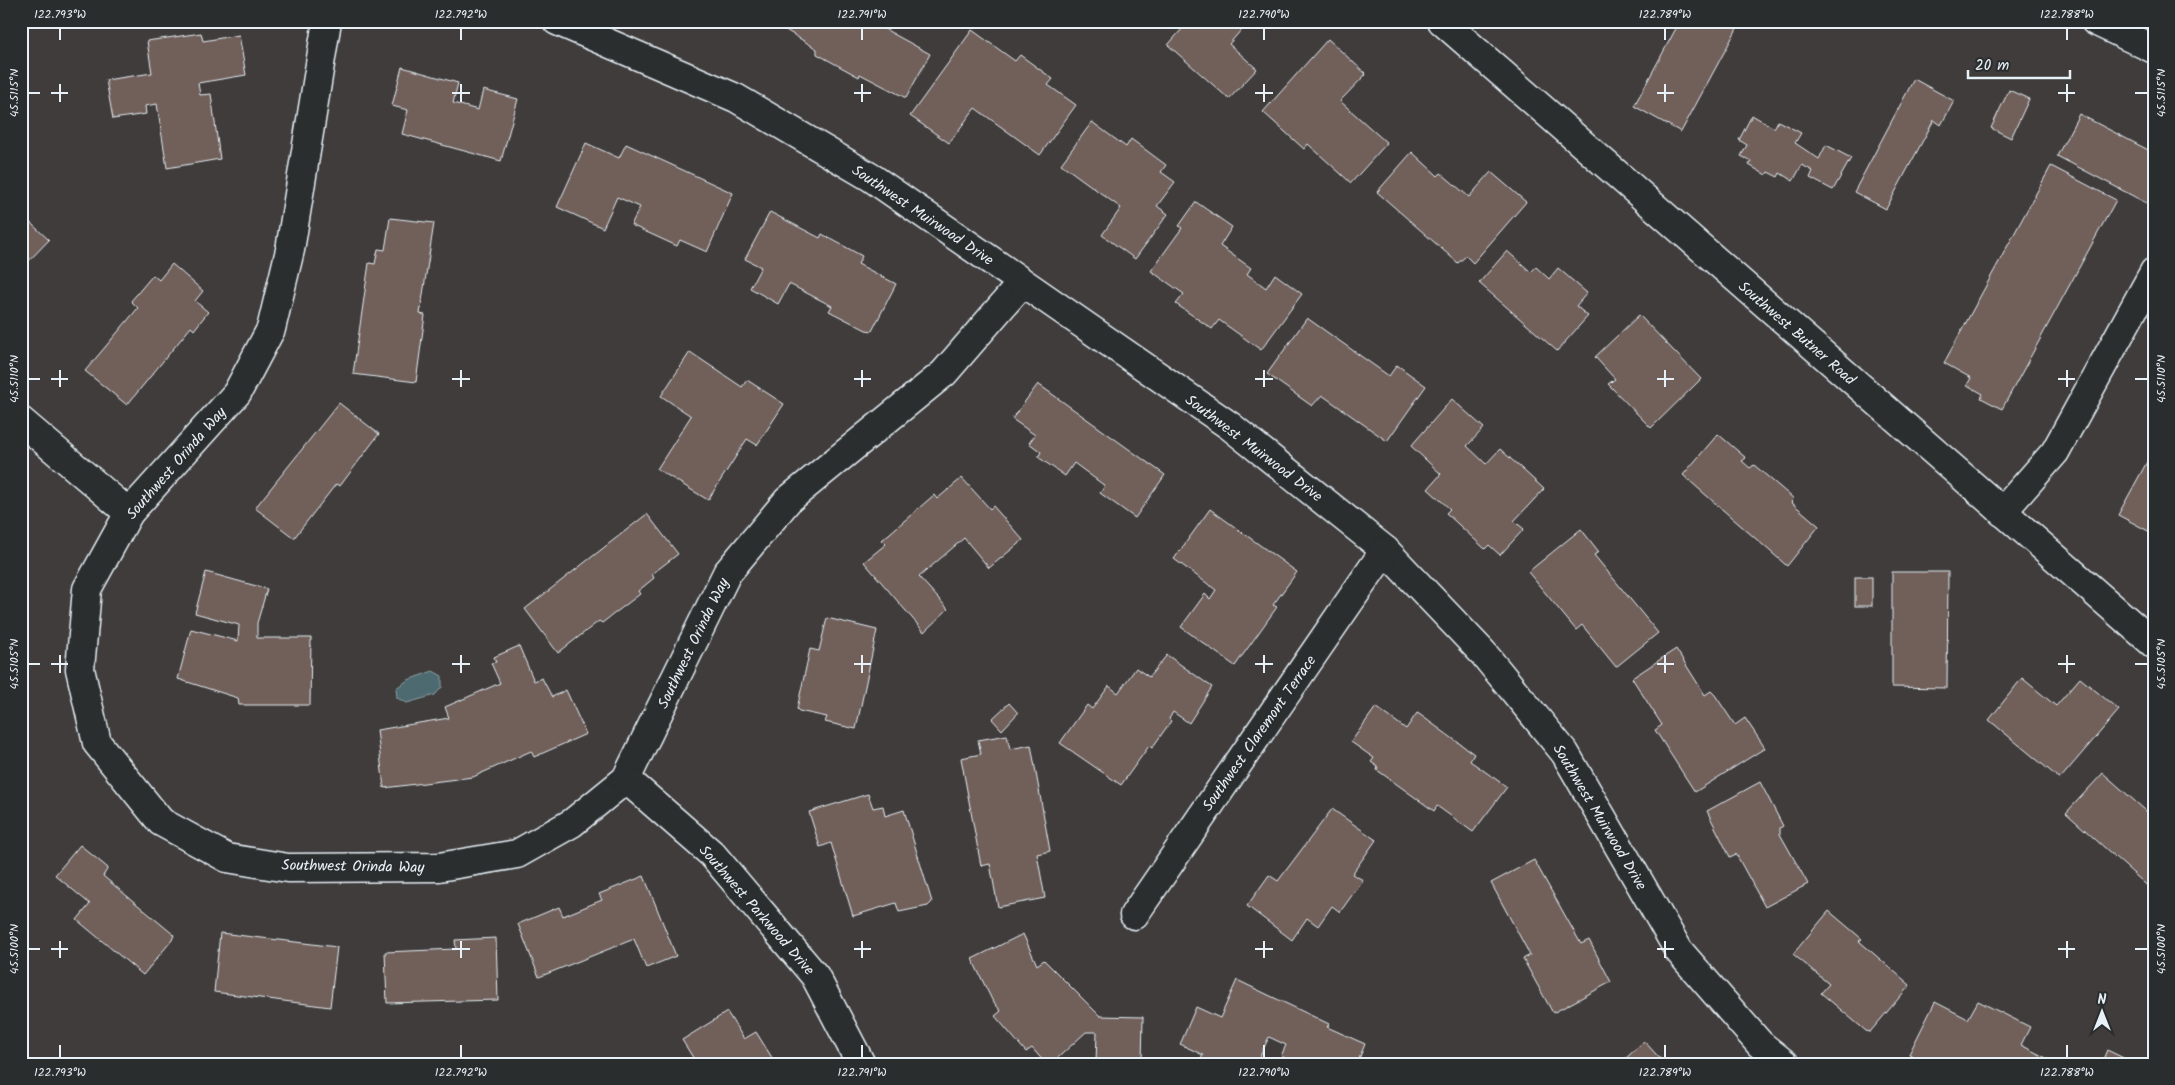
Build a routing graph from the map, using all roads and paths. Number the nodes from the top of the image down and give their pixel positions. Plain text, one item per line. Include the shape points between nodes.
1 (327, 21) edge
2 (556, 21) edge
3 (1442, 21) edge
4 (2096, 21) edge
5 (2154, 48) edge
6 (1022, 283) junction
7 (2150, 288) edge
8 (21, 421) edge
9 (2002, 512) junction
10 (128, 513) junction
11 (1385, 550) junction
12 (2153, 643) edge
13 (626, 779) junction
14 (1134, 915) dead end
15 (861, 1064) edge
16 (1785, 1064) edge

1 - 10 main road, Southwest Orinda Way via 290,250 272,329 237,393
2 - 6 main road, Southwest Muirwood Drive via 736,98 872,178
3 - 9 main road, Southwest Butner Road
4 - 5 main road
6 - 11 main road, Southwest Muirwood Drive via 1230,426
6 - 13 main road, Southwest Orinda Way via 944,373 788,500 727,573
7 - 9 main road via 2055,452
8 - 10 main road
9 - 12 main road, Southwest Butner Road
10 - 13 main road, Southwest Orinda Way via 87,589 80,669 97,743 161,822 226,858 288,868 439,867 517,854 572,823
11 - 14 main road, Southwest Claremont Terrace
11 - 16 main road, Southwest Muirwood Drive via 1483,653 1565,752 1679,951 1760,1044
13 - 15 main road, Southwest Parkwood Drive via 712,854 815,976

